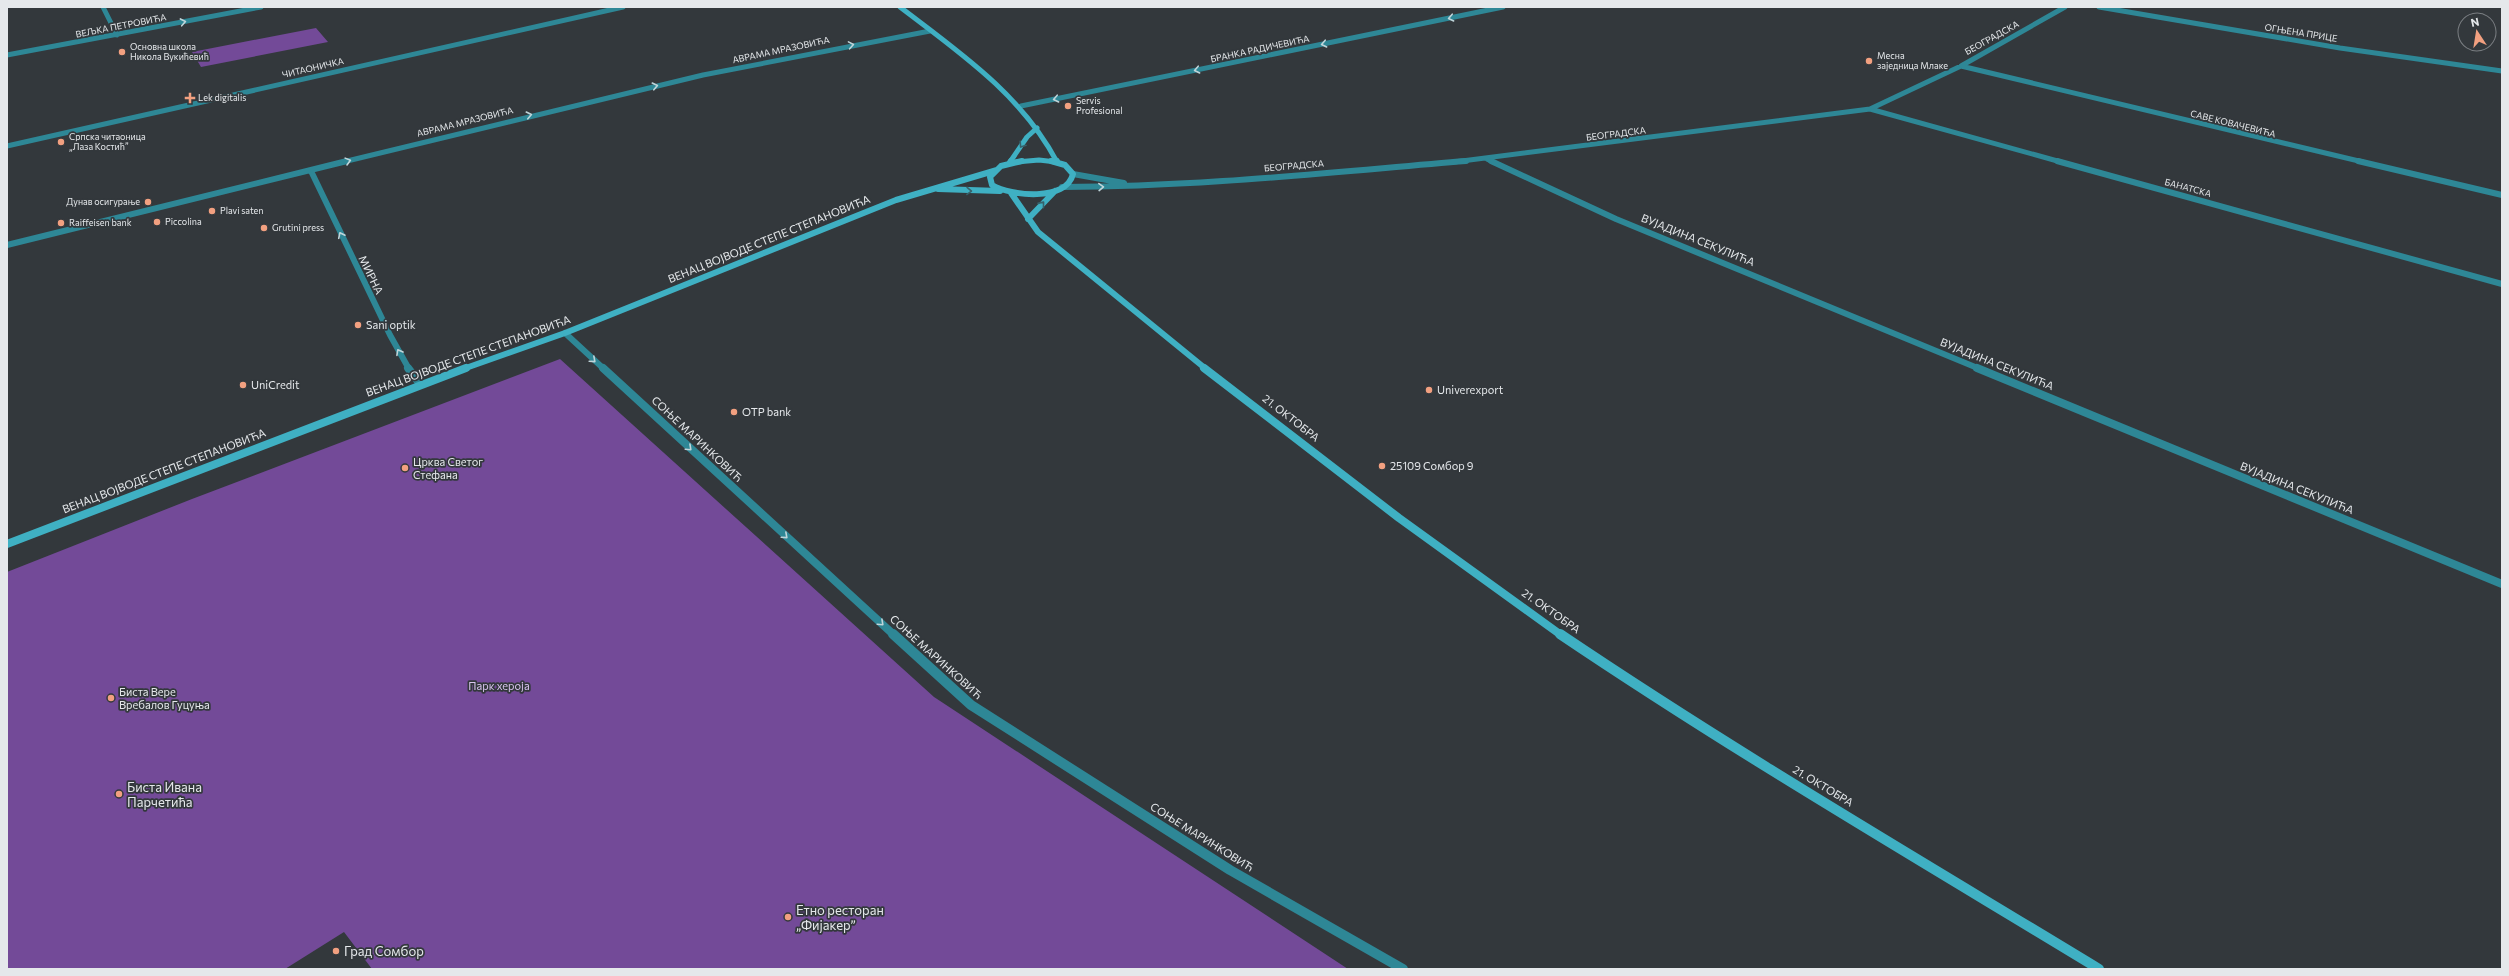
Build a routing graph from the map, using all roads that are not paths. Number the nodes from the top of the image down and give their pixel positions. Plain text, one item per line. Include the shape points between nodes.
1 (103, 7) edge
2 (261, 7) edge
3 (623, 7) edge
4 (900, 7) edge
5 (1503, 7) edge
6 (2065, 7) edge
7 (2099, 7) edge
8 (930, 31) junction
9 (117, 35) junction
10 (7, 55) edge
11 (1961, 66) junction
12 (2502, 71) edge
13 (1020, 106) junction
14 (1870, 109) junction
15 (1037, 128) junction
16 (7, 146) edge
17 (1487, 159) junction
18 (1058, 163) junction
19 (1009, 164) junction
20 (996, 170) junction
21 (311, 171) junction
22 (1073, 174) junction
23 (1145, 185) junction
24 (935, 188) junction
25 (1059, 188) junction
26 (1003, 191) junction
27 (1011, 193) junction
28 (2502, 195) edge
29 (1028, 218) junction
30 (7, 245) edge
31 (2502, 284) edge
32 (565, 333) junction
33 (420, 384) junction
34 (7, 544) edge
35 (2502, 584) edge
36 (1403, 969) edge
37 (2099, 969) edge

1 - 9 street
9 -> 2 street, ВЕЉКА ПЕТРОВИЋА
3 - 16 street, ЧИТАОНИЧКА
4 - 8 main road
5 -> 13 street, БРАНКА РАДИЧЕВИЋА
6 - 11 street, БЕОГРАДСКА
7 - 12 street, ОГЊЕНА ПРИЦЕ via 2317,44
8 - 13 main road
21 -> 8 street, АВРАМА МРАЗОВИЋА via 524,116 703,75
9 - 10 street, ВЕЉКА ПЕТРОВИЋА
11 - 14 street, БЕОГРАДСКА
11 - 28 street, САВЕ КОВАЧЕВИЋА
13 - 15 main road
14 - 17 street, БЕОГРАДСКА
14 - 31 street, БАНАТСКА
15 - 18 main road via 1049,143
15 -> 19 main road
17 - 23 street, БЕОГРАДСКА
17 - 35 street, ВУЈАДИНА СЕКУЛИЋА via 1616,219
18 - 19 main road via 1038,160
18 - 22 main road via 1066,166
19 - 20 main road, ВЕНАЦ ВОЈВОДЕ СТЕПЕ СТЕПАНОВИЋА
20 - 24 main road, ВЕНАЦ ВОЈВОДЕ СТЕПЕ СТЕПАНОВИЋА
20 - 26 main road via 992,173 990,181
21 - 30 street, АВРАМА МРАЗОВИЋА
33 -> 21 street, МИРНА via 406,365 390,335
22 - 23 street, БЕОГРАДСКА
22 - 25 main road via 1072,178
25 -> 23 street, БЕОГРАДСКА
24 -> 26 main road, ВЕНАЦ ВОЈВОДЕ СТЕПЕ СТЕПАНОВИЋА
24 - 32 main road, ВЕНАЦ ВОЈВОДЕ СТЕПЕ СТЕПАНОВИЋА via 896,200
25 - 27 main road, ВЕНАЦ ВОЈВОДЕ СТЕПЕ СТЕПАНОВИЋА via 1034,194
29 -> 25 main road
26 - 27 main road, ВЕНАЦ ВОЈВОДЕ СТЕПЕ СТЕПАНОВИЋА
27 - 29 main road, 21. ОКТОБРА
29 - 37 main road, 21. ОКТОБРА via 1038,232 1186,353 1399,518 1545,624 1747,755
32 - 33 main road, ВЕНАЦ ВОЈВОДЕ СТЕПЕ СТЕПАНОВИЋА
32 -> 36 street, СОЊЕ МАРИНКОВИЋ via 971,705 1230,870
33 - 34 main road, ВЕНАЦ ВОЈВОДЕ СТЕПЕ СТЕПАНОВИЋА

